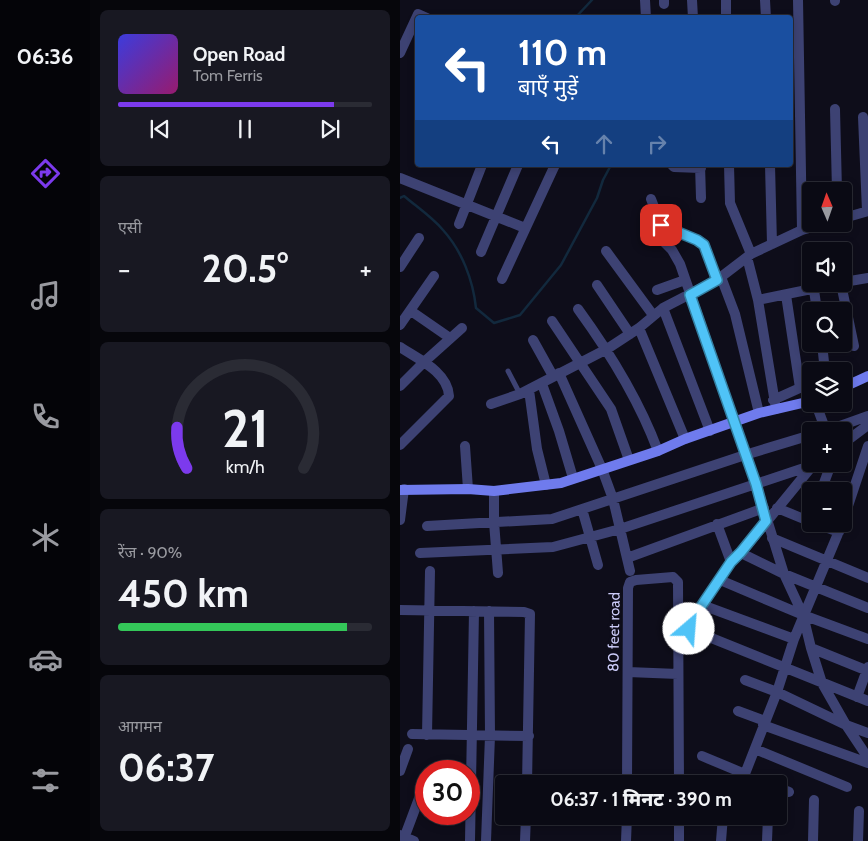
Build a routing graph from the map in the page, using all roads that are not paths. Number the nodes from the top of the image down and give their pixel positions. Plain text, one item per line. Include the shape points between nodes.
1 (645, 0) edge
2 (692, 0) edge
3 (726, 0) edge
4 (765, 0) edge
5 (798, 0) edge
6 (646, 15) edge
7 (693, 15) edge
8 (726, 15) edge
9 (766, 15) edge
10 (415, 18) edge
11 (404, 33) edge
12 (794, 49) edge
13 (400, 53) edge
14 (835, 109) dead end
15 (863, 117) dead end
16 (481, 167) edge
17 (517, 167) edge
18 (554, 167) edge
19 (700, 167) edge
20 (729, 167) edge
21 (770, 167) edge
22 (400, 178) edge
23 (837, 182) edge
24 (701, 198) dead end
25 (651, 199) dead end
26 (466, 205) junction
27 (868, 211) edge
28 (852, 216) edge
29 (496, 217) junction
30 (459, 224) dead end
31 (525, 228) junction
32 (802, 230) joint
33 (654, 232) dead end
34 (419, 238) dead end
35 (772, 244) junction
36 (606, 251) dead end
37 (481, 252) dead end
38 (749, 256) junction
39 (401, 263) edge
40 (434, 276) dead end
41 (719, 278) junction
42 (868, 278) edge
43 (502, 279) dead end
44 (685, 280) junction
45 (852, 281) edge
46 (597, 285) dead end
47 (657, 290) dead end
48 (803, 292) edge
49 (844, 292) edge
50 (690, 295) junction
51 (786, 295) junction
52 (758, 300) junction
53 (663, 308) junction
54 (578, 309) dead end
55 (411, 311) junction
56 (653, 315) junction
57 (552, 321) dead end
58 (400, 325) edge
59 (462, 328) dead end
60 (639, 328) junction
61 (630, 334) junction
62 (450, 338) junction
63 (532, 340) dead end
64 (854, 346) dead end
65 (400, 347) edge
66 (607, 349) junction
67 (424, 362) junction
68 (580, 363) junction
69 (508, 371) dead end
70 (556, 374) junction
71 (868, 376) edge
72 (852, 383) edge
73 (542, 384) junction
74 (400, 386) edge
75 (800, 388) joint
76 (524, 392) junction
77 (802, 402) edge
78 (491, 404) dead end
79 (775, 405) junction
80 (759, 413) junction
81 (868, 416) edge
82 (735, 422) junction
83 (851, 422) edge
84 (868, 425) edge
85 (710, 431) junction
86 (857, 433) junction
87 (852, 436) edge
88 (685, 439) junction
89 (802, 439) edge
90 (868, 439) edge
91 (400, 445) edge
92 (465, 446) dead end
93 (868, 446) edge
94 (658, 451) junction
95 (745, 455) junction
96 (629, 460) junction
97 (802, 468) edge
98 (602, 469) junction
99 (807, 472) edge
100 (573, 478) junction
101 (756, 484) junction
102 (546, 485) junction
103 (468, 488) junction
104 (402, 490) edge
105 (494, 491) junction
106 (852, 494) edge
107 (613, 499) junction
108 (764, 508) junction
109 (777, 508) junction
110 (582, 509) junction
111 (802, 518) edge
112 (400, 520) edge
113 (766, 521) junction
114 (494, 522) junction
115 (717, 524) junction
116 (427, 526) dead end
117 (620, 529) junction
118 (838, 532) edge
119 (591, 537) junction
120 (772, 538) junction
121 (497, 548) junction
122 (741, 552) junction
123 (420, 553) dead end
124 (627, 558) junction
125 (826, 561) junction
126 (731, 562) junction
127 (598, 564) dead end
128 (430, 571) dead end
129 (630, 571) dead end
130 (498, 573) dead end
131 (784, 574) junction
132 (868, 578) edge
133 (720, 580) junction
134 (816, 588) junction
135 (702, 605) junction
136 (868, 608) edge
137 (400, 610) edge
138 (430, 610) junction
139 (474, 611) junction
140 (489, 611) junction
141 (804, 615) junction
142 (794, 639) junction
143 (868, 639) edge
144 (811, 648) junction
145 (785, 668) junction
146 (868, 670) edge
147 (628, 672) junction
148 (678, 674) junction
149 (745, 680) dead end
150 (822, 683) junction
151 (777, 692) junction
152 (857, 697) junction
153 (868, 701) edge
154 (738, 711) dead end
155 (764, 723) junction
156 (846, 725) junction
157 (868, 733) edge
158 (412, 734) dead end
159 (427, 735) junction
160 (472, 735) junction
161 (490, 736) junction
162 (529, 736) junction
163 (408, 749) dead end
164 (755, 749) junction
165 (702, 756) dead end
166 (868, 758) edge
167 (471, 760) edge
168 (868, 764) edge
169 (400, 771) edge
170 (528, 775) edge
171 (627, 775) edge
172 (678, 775) edge
173 (737, 775) edge
174 (744, 775) edge
175 (846, 787) dead end
176 (814, 800) dead end
177 (859, 811) dead end
178 (415, 812) edge
179 (470, 825) edge
180 (526, 825) edge
181 (627, 825) edge
182 (679, 825) edge
183 (722, 825) edge
184 (768, 825) edge
185 (406, 838) edge
186 (470, 841) edge
187 (486, 841) edge
188 (525, 841) edge
189 (626, 841) edge
190 (679, 841) edge
191 (721, 841) edge
192 (767, 841) edge
193 (813, 841) edge
194 (858, 841) edge

1 - 6 street
2 - 7 street
3 - 8 street
4 - 9 street
5 - 12 street
10 - 11 street
11 - 13 street
12 - 32 street
14 - 23 street
15 - 27 street
16 - 26 street
17 - 29 street
18 - 31 street
19 - 24 street
20 - 38 street via 730,203
21 - 35 street
22 - 26 street
25 - 41 street via 661,225 704,245
26 - 29 street
26 - 30 street
27 - 28 street
29 - 31 street
29 - 37 street
31 - 43 street
32 - 35 street
33 - 44 street via 677,257
34 - 39 street
35 - 38 street
36 - 56 street
38 - 41 street
38 - 52 street
40 - 55 street
41 - 50 street
41 - 80 street via 735,314
42 - 45 street
44 - 47 street
44 - 50 street
46 - 61 street
48 - 51 street
49 - 64 street
50 - 53 street
50 - 82 street
51 - 52 street
51 - 75 street
52 - 79 street
53 - 56 street
53 - 85 street
54 - 66 street
55 - 58 street
55 - 62 street
56 - 60 street
57 - 68 street
59 - 62 street
60 - 61 street
60 - 88 street
61 - 66 street
62 - 67 street
63 - 70 street
65 - 67 street
66 - 68 street
66 - 94 street via 647,422
67 - 74 street
67 - 91 street via 444,379 449,396
68 - 70 street
68 - 96 street via 611,409
69 - 76 lane
70 - 73 street
70 - 98 street
71 - 72 street
73 - 76 street
73 - 100 street
75 - 79 street
76 - 78 street
76 - 102 street
77 - 79 street
79 - 80 street
80 - 82 street
81 - 83 street
82 - 85 street
82 - 95 street
84 - 86 street
85 - 88 street
86 - 87 street
86 - 90 street
88 - 94 street
89 - 95 street
92 - 103 street
93 - 106 street
94 - 96 street
95 - 101 street
95 - 107 street
96 - 98 street
97 - 101 street
98 - 100 street
98 - 107 street
99 - 109 street
100 - 102 street
101 - 108 street
101 - 117 street
102 - 105 street
103 - 104 street
103 - 105 street
104 - 112 street
105 - 114 street
107 - 110 street
107 - 117 street
108 - 113 street
108 - 115 street
109 - 111 street
109 - 113 street
110 - 114 street via 552,519
110 - 119 street
113 - 120 street
113 - 122 street
114 - 116 street
114 - 121 street
115 - 124 street
115 - 126 street
117 - 119 street
117 - 124 street
118 - 125 street
119 - 121 street via 553,547
119 - 127 street
120 - 125 street
120 - 131 street
121 - 123 street
121 - 130 street
122 - 126 street
122 - 131 street
124 - 129 street
125 - 132 street
125 - 134 street
126 - 133 street
128 - 138 street
131 - 134 street
131 - 141 street
133 - 135 street
133 - 141 street
134 - 136 street
134 - 141 street
135 - 142 street
135 - 145 street via 689,629
137 - 138 street
138 - 139 street
138 - 159 street
139 - 140 street
139 - 160 street
140 - 161 street
140 - 162 street via 530,614
141 - 142 street
141 - 143 street
141 - 144 street
142 - 145 street
144 - 146 street
144 - 150 street
145 - 150 street
145 - 151 street
146 - 152 street
147 - 148 street
147 - 148 street, 80 feet road via 630,582 673,578 678,582
147 - 171 street, 80 feet road
148 - 172 street, 80 feet road
149 - 151 street
150 - 152 street
150 - 156 street
151 - 155 street
151 - 156 street
152 - 153 street
154 - 155 street
155 - 164 street
155 - 168 street
156 - 157 street
156 - 166 street
158 - 159 street
159 - 160 street
160 - 161 street
160 - 167 street
161 - 162 street
161 - 187 street
162 - 170 street
163 - 169 street
164 - 174 street
164 - 175 street
165 - 173 street
176 - 193 street
177 - 194 street
178 - 185 street
179 - 186 street
180 - 188 street
181 - 189 street
182 - 190 street
183 - 191 street
184 - 192 street

